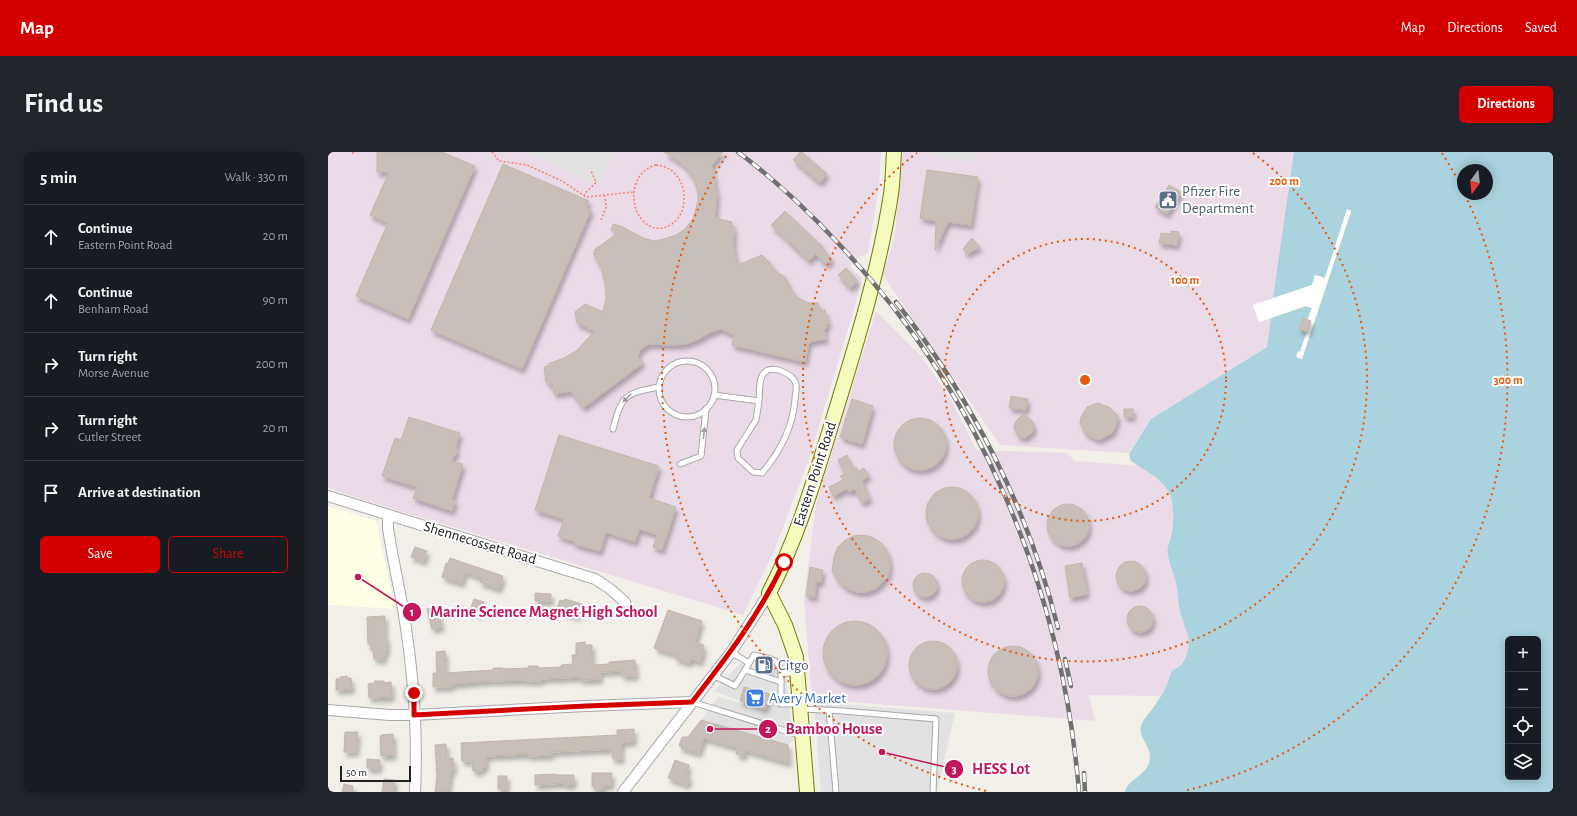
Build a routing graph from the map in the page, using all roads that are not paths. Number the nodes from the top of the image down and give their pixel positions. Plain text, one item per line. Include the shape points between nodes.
1 (894, 152) edge
2 (658, 386) junction
3 (714, 395) junction
4 (758, 401) junction
5 (706, 409) junction
6 (613, 429) dead end
7 (680, 464) dead end
8 (328, 496) edge
9 (388, 515) junction
10 (768, 593) junction
11 (625, 602) dead end
12 (731, 652) junction
13 (749, 663) junction
14 (745, 670) junction
15 (797, 672) junction
16 (781, 674) junction
17 (713, 675) junction
18 (781, 682) junction
19 (692, 702) junction
20 (800, 706) junction
21 (328, 710) edge
22 (829, 710) junction
23 (414, 715) junction
24 (803, 737) junction
25 (414, 792) edge
26 (624, 792) edge
27 (807, 792) edge
28 (836, 792) edge
29 (933, 792) edge

1 - 10 main road, Eastern Point Road via 891,193 883,240 843,387 805,509 784,562
2 - 3 lane via 665,370 672,364 690,360 706,368 712,375 715,384
2 - 5 lane via 661,400 670,412 688,417 698,415
2 -> 6 lane via 634,392 626,397
3 - 4 lane
3 - 5 lane
4 - 4 lane via 756,420 738,450 738,458 753,472 762,473 787,435 795,404 794,379 772,370 766,372 761,378
7 -> 5 lane via 701,456
8 - 9 street, Shennecossett Road
9 - 11 street, Shennecossett Road via 595,579
9 - 23 street via 388,530 403,611 414,693
10 - 12 street
10 - 15 main road via 789,634 796,657
12 - 13 lane
12 - 17 street
13 - 14 lane
13 - 16 lane via 754,655 776,661
14 - 17 lane via 736,686
14 - 18 lane
15 - 16 lane
15 - 20 main road
16 - 18 lane
17 - 19 street
18 - 20 lane via 781,704
19 - 23 street
19 - 24 lane
19 - 26 street
20 - 22 lane
20 - 24 main road
21 - 23 street
22 - 28 lane
22 - 29 lane via 936,719
23 - 25 street
24 - 27 main road

